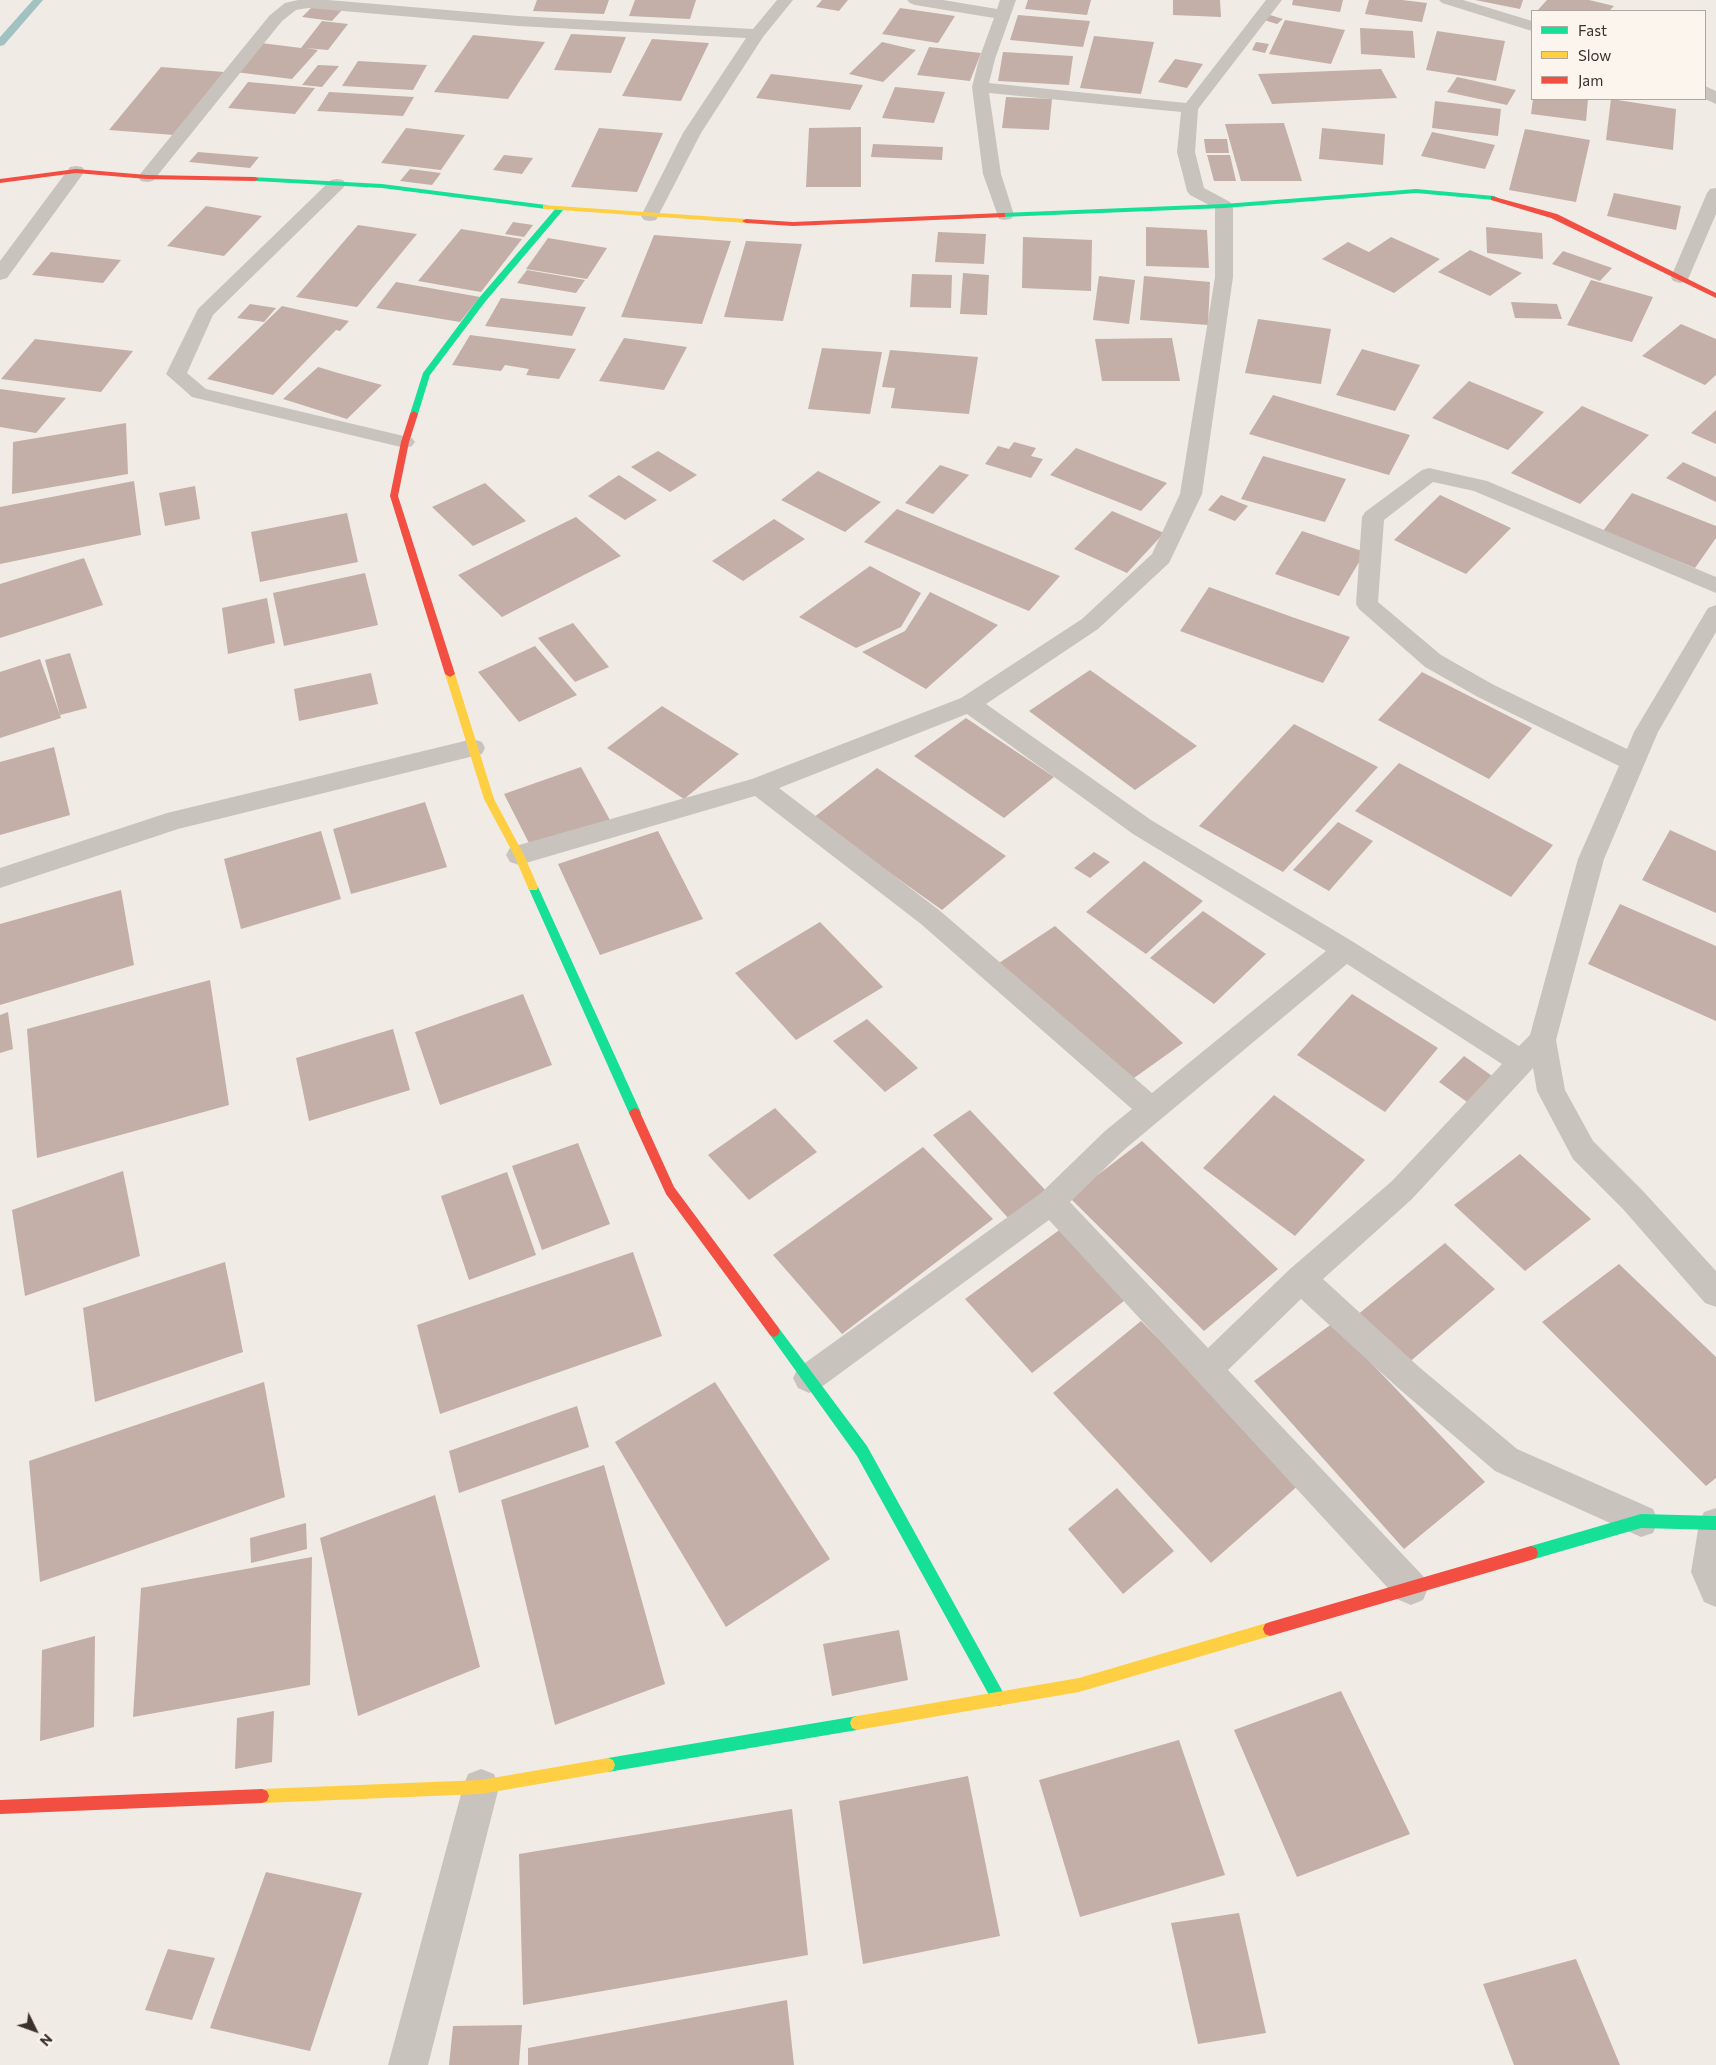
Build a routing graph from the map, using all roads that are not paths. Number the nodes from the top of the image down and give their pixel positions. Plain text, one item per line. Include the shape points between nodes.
1 (423, 0) edge
2 (785, 0) edge
3 (915, 0) edge
4 (1274, 0) edge
5 (1447, 0) edge
6 (1006, 8) edge
7 (410, 12) junction
8 (1531, 26) edge
9 (757, 34) junction
10 (980, 87) junction
11 (1190, 108) junction
12 (76, 171) junction
13 (147, 177) junction
14 (0, 181) edge
15 (336, 184) junction
16 (1716, 193) edge
17 (1224, 206) junction
18 (560, 209) junction
19 (1005, 215) junction
20 (650, 216) junction
21 (0, 274) edge
22 (1680, 278) junction
23 (1716, 296) edge
24 (405, 442) junction
25 (1716, 586) edge
26 (1712, 629) edge
27 (969, 704) junction
28 (473, 748) junction
29 (1633, 762) junction
30 (759, 786) junction
31 (519, 855) junction
32 (0, 878) edge
33 (1346, 950) junction
34 (1542, 1040) junction
35 (1522, 1062) junction
36 (1152, 1110) junction
37 (1051, 1202) junction
38 (1301, 1279) junction
39 (1716, 1293) edge
40 (1206, 1370) junction
41 (809, 1378) junction
42 (1641, 1521) junction
43 (1716, 1524) edge
44 (1411, 1588) junction
45 (1716, 1590) edge
46 (999, 1699) junction
47 (481, 1786) junction
48 (0, 1807) edge
49 (408, 2065) edge

1 - 7 street
2 - 9 street
3 - 6 street
4 - 11 street
5 - 8 street
6 - 10 street
7 - 9 street
7 - 13 street via 308,3 291,6 276,18
9 - 20 street via 692,132
10 - 11 street
10 - 19 street via 992,174
11 - 17 street via 1186,152 1196,191
12 - 13 street
12 - 14 street
12 - 21 street
13 - 15 street
15 - 18 street via 382,186
15 - 24 street via 205,313 176,374 199,393
16 - 22 street
17 - 19 street
17 - 22 street via 1416,191 1492,197 1554,216
17 - 27 street via 1224,277 1191,494 1161,558 1090,624
18 - 20 street
18 - 24 street via 482,300 426,375
19 - 20 street via 793,224
22 - 23 street
24 - 28 street via 394,496
25 - 29 street via 1480,486 1428,475 1373,517 1367,604 1433,662
26 - 29 street via 1646,732
27 - 30 street
27 - 33 street via 1142,827
28 - 31 street via 489,799
28 - 32 street via 176,820
29 - 34 street via 1591,858
30 - 31 street
30 - 36 street via 930,917
31 - 41 street via 670,1190
33 - 35 street
33 - 36 street
34 - 35 street
34 - 39 street via 1551,1091 1583,1150 1633,1200
35 - 38 street via 1402,1190
36 - 37 street via 1115,1140
37 - 40 street
37 - 41 street
38 - 40 street
38 - 42 street via 1408,1378 1506,1460
40 - 44 street
41 - 46 street via 862,1451
42 - 43 street
42 - 44 street
43 - 45 street via 1708,1572
44 - 46 street via 1079,1685
46 - 47 street
47 - 48 street
47 - 49 street

